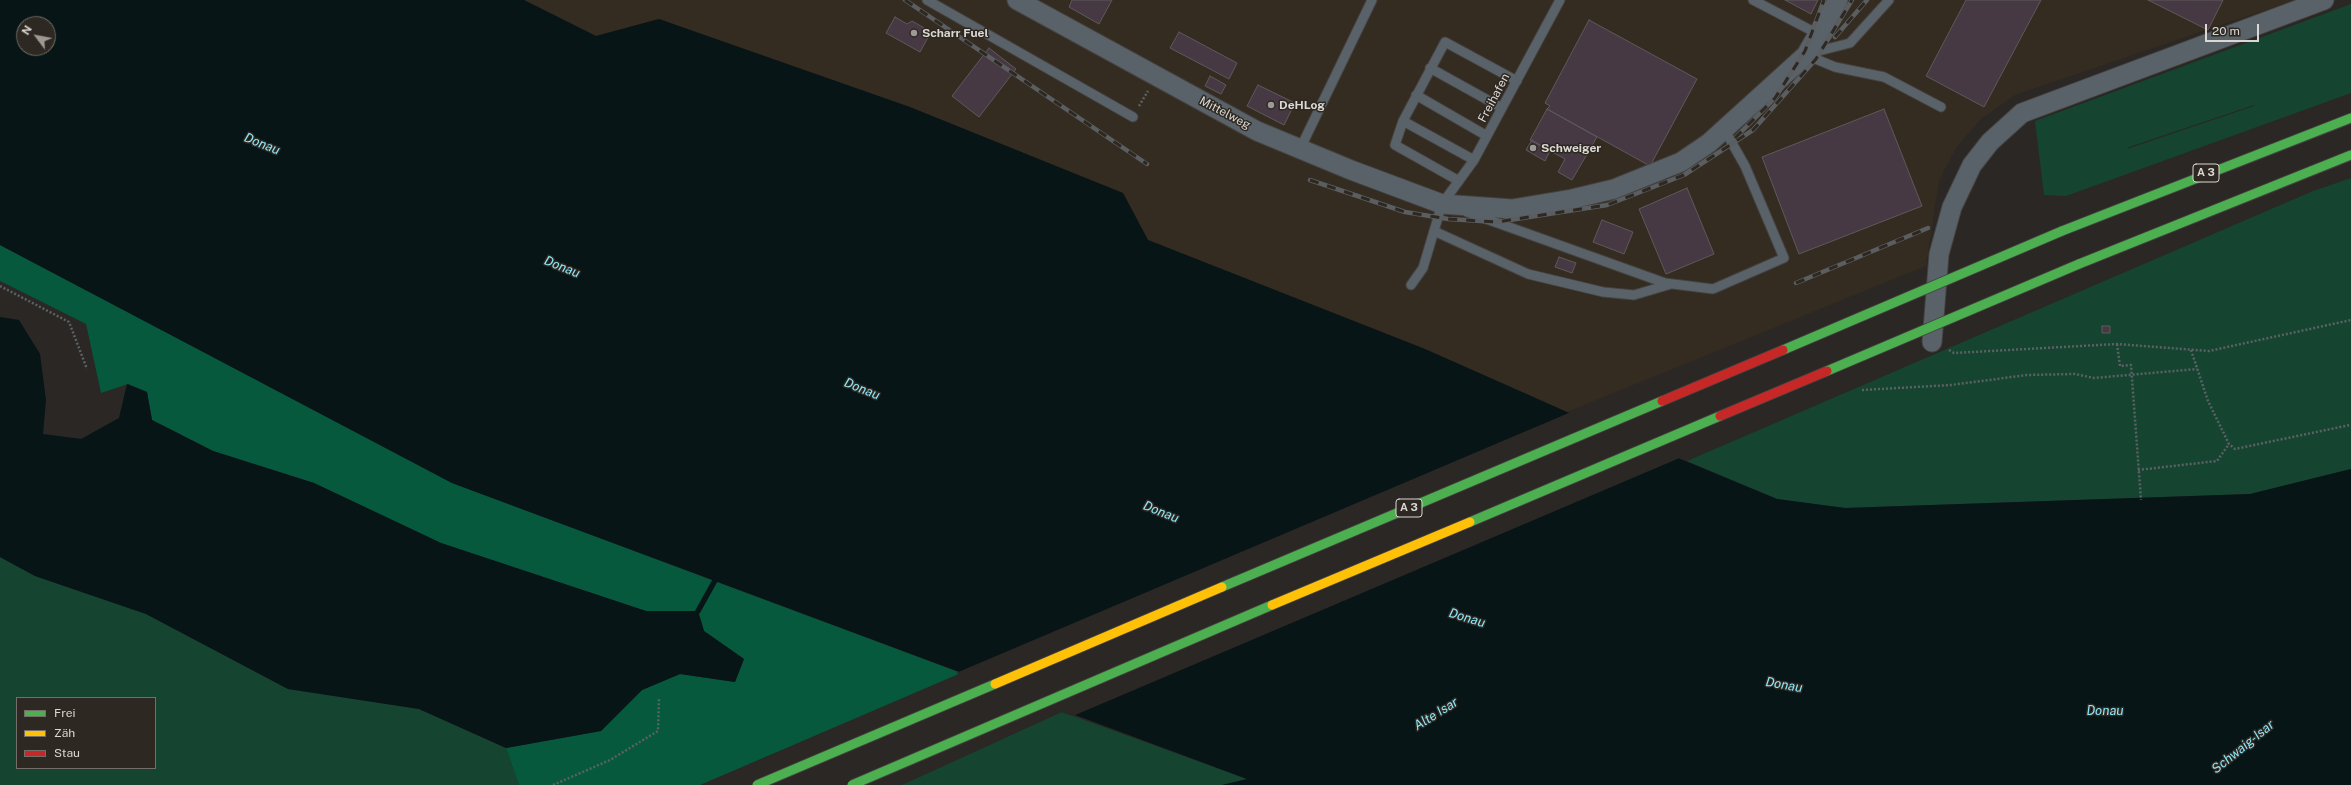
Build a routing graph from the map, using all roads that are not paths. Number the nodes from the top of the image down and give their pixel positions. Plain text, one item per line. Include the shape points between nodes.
1 (927, 0) edge
2 (1017, 0) edge
3 (1372, 0) edge
4 (1560, 0) edge
5 (1753, 0) edge
6 (1838, 0) edge
7 (1889, 0) edge
8 (2324, 0) edge
9 (1818, 34) junction
10 (1806, 54) junction
11 (1430, 68) junction
12 (1517, 81) junction
13 (1416, 95) junction
14 (1941, 107) dead end
15 (1502, 108) junction
16 (1134, 117) road end
17 (2351, 118) edge
18 (1403, 120) junction
19 (1724, 129) junction
20 (1487, 136) junction
21 (1300, 149) junction
22 (2351, 155) edge
23 (1474, 160) junction
24 (1459, 181) junction
25 (1442, 204) junction
26 (1434, 231) junction
27 (1673, 284) junction
28 (1411, 285) dead end
29 (1932, 342) road end
30 (757, 785) edge
31 (852, 785) edge

1 - 16 lane
2 - 21 street, Mittelweg via 1257,131
3 - 21 lane
4 - 12 lane, Freihafen
5 - 9 lane
6 - 9 street, Mittelweg
7 - 10 lane via 1850,43
8 - 29 street via 2022,113 1990,142 1972,165 1952,207 1940,254
9 - 10 street, Mittelweg
10 - 14 lane via 1836,67 1884,76
10 - 19 street, Mittelweg
11 - 12 lane via 1445,42
11 - 13 lane
11 - 15 lane
12 - 15 lane, Freihafen
13 - 18 lane
13 - 20 lane
15 - 20 lane, Freihafen
17 - 30 highway, A 3, bridge via 2062,231
18 - 23 lane
18 - 24 lane via 1395,145
19 - 25 street, Mittelweg via 1681,162 1614,189 1512,209
19 - 27 lane via 1745,166 1784,258 1713,289
20 - 23 lane, Freihafen
21 - 25 street, Mittelweg
22 - 31 highway, bridge via 2079,264
23 - 24 lane, Freihafen
24 - 25 lane, Freihafen
25 - 26 lane, Freihafen
25 - 27 lane
26 - 27 lane via 1528,274 1603,292 1634,296
26 - 28 lane, Freihafen via 1423,268

